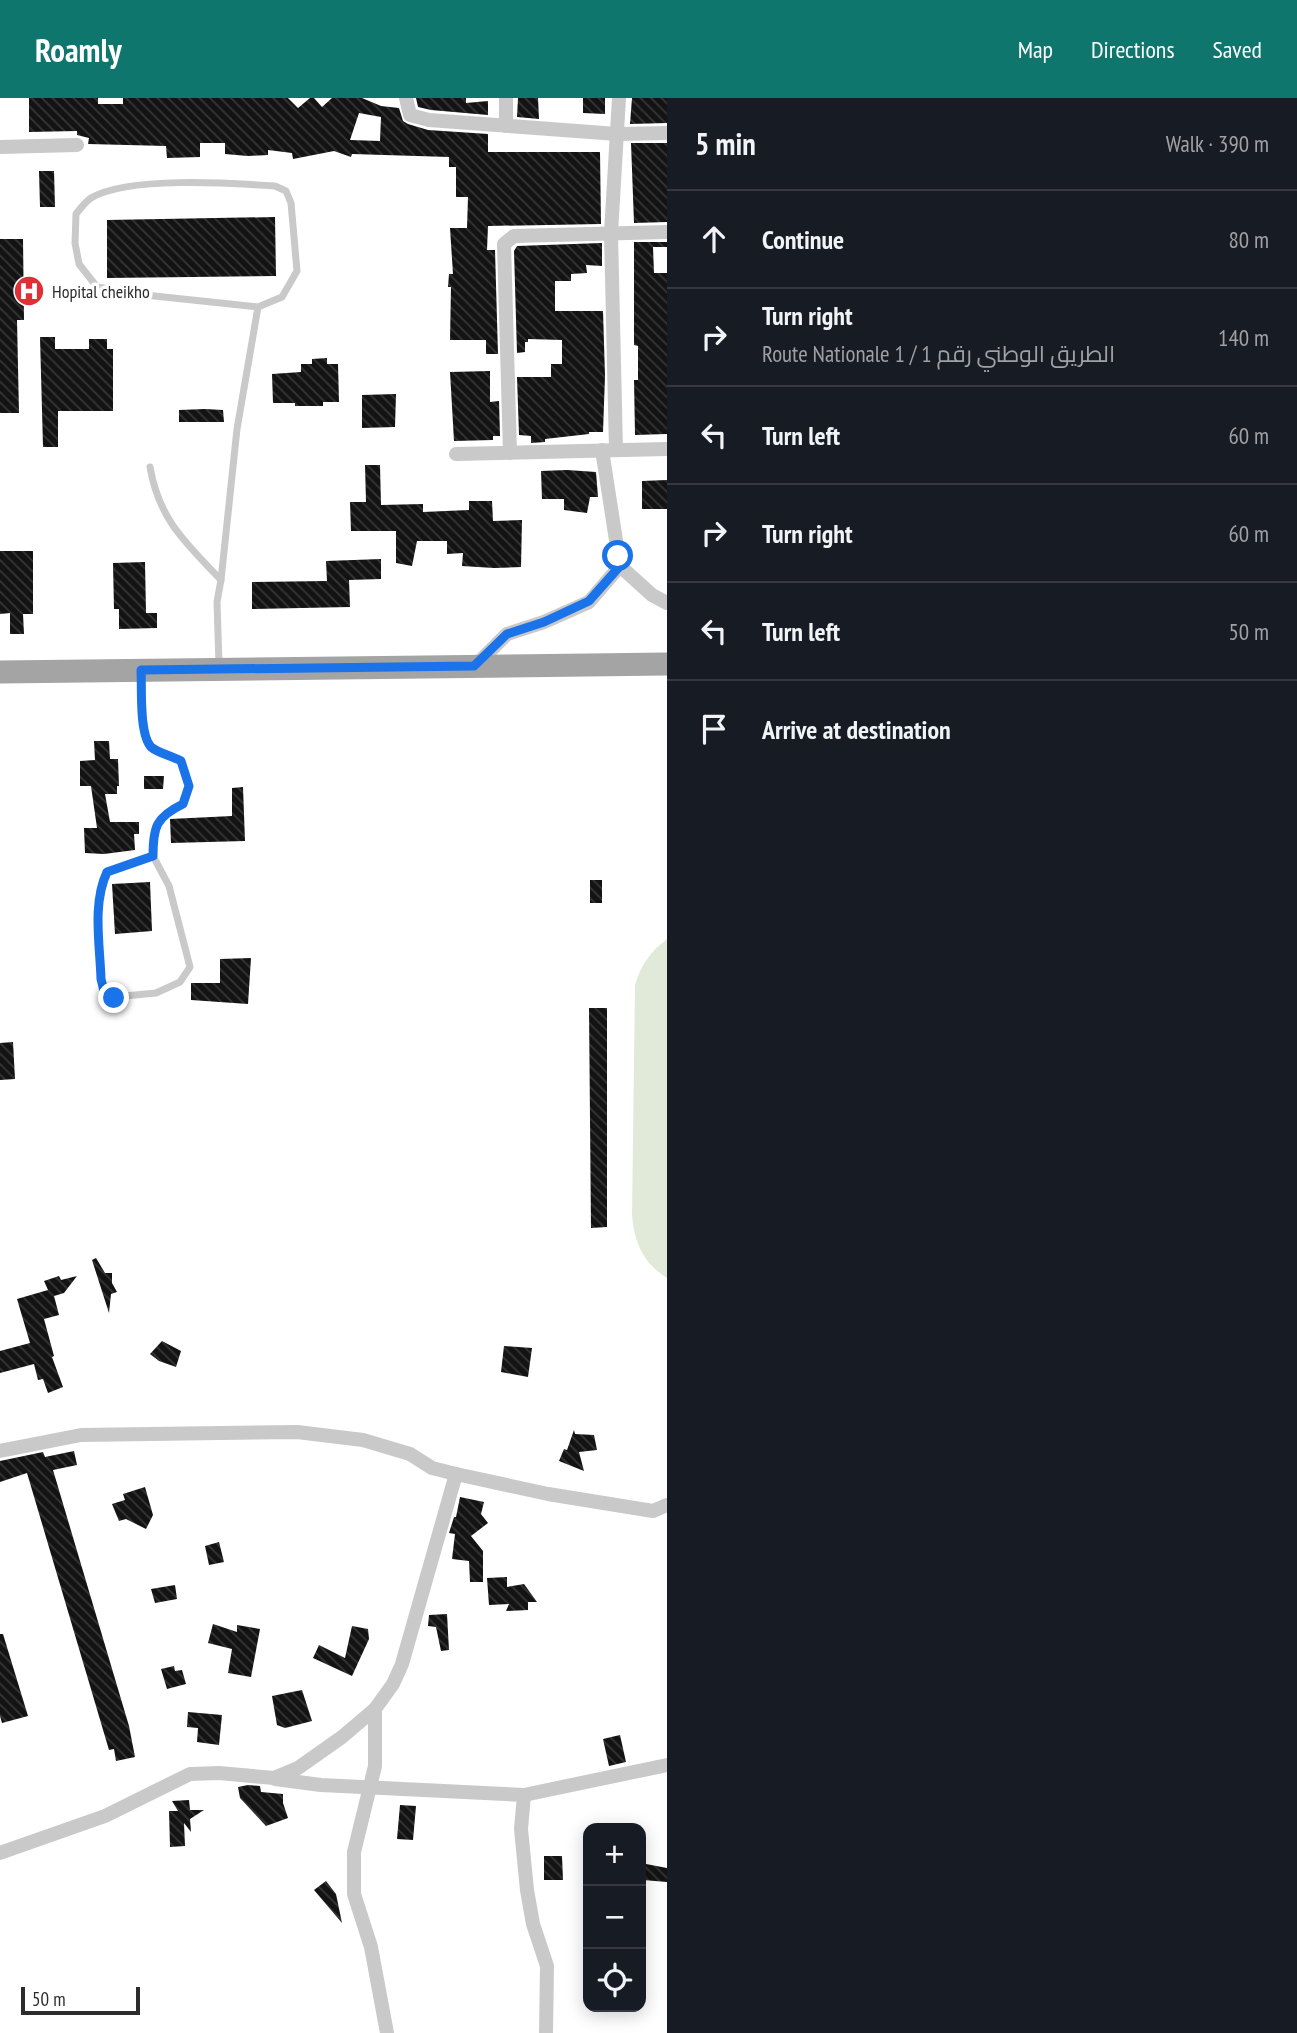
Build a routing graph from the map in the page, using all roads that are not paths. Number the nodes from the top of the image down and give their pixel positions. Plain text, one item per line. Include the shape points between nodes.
1 (406, 98) edge
2 (506, 98) edge
3 (619, 98) edge
4 (506, 126) junction
5 (667, 133) edge
6 (617, 134) junction
7 (76, 145) dead end
8 (0, 147) edge
9 (667, 232) edge
10 (611, 233) junction
11 (258, 306) junction
12 (667, 449) edge
13 (609, 450) junction
14 (510, 453) junction
15 (456, 454) dead end
16 (150, 467) dead end
17 (620, 566) junction
18 (221, 580) junction
19 (667, 603) edge
20 (667, 664) edge
21 (474, 666) junction
22 (219, 669) junction
23 (141, 670) junction
24 (0, 672) edge
25 (153, 856) junction
26 (0, 1451) edge
27 (456, 1474) junction
28 (667, 1506) edge
29 (376, 1709) junction
30 (667, 1765) edge
31 (274, 1778) junction
32 (371, 1786) junction
33 (524, 1795) junction
34 (0, 1853) edge
35 (387, 2033) edge
36 (546, 2033) edge

1 - 4 street via 410,115
2 - 4 street
3 - 6 street
4 - 6 street
5 - 6 street
6 - 10 street
7 - 8 street
9 - 10 street
10 - 13 street
10 - 14 street via 514,236 504,244
11 - 11 lane via 282,297 297,271 286,191 275,186 176,183 114,190 90,199 76,214 79,264 97,287
11 - 18 lane via 237,429
12 - 13 street
13 - 14 street
13 - 17 street
14 - 15 street
16 - 18 lane via 154,492 175,531
17 - 19 street
17 - 21 street via 589,601 507,634
18 - 22 lane
20 - 21 main road
21 - 22 main road
22 - 23 main road
23 - 24 main road
23 - 25 lane via 147,741 153,749 181,761 189,786 183,804 163,814 153,833
25 - 25 lane via 107,872 101,884 101,979 104,991 114,998 156,993 180,982 190,967 169,886
26 - 27 street via 81,1435 297,1432 363,1440
27 - 28 street via 624,1507 653,1511
27 - 29 street via 402,1664
29 - 31 street via 298,1768
29 - 32 street
30 - 33 street
31 - 32 street
31 - 34 street via 190,1774 105,1816
32 - 33 street
32 - 35 street via 354,1852 354,1894
33 - 36 street via 521,1829 527,1890 547,1966

